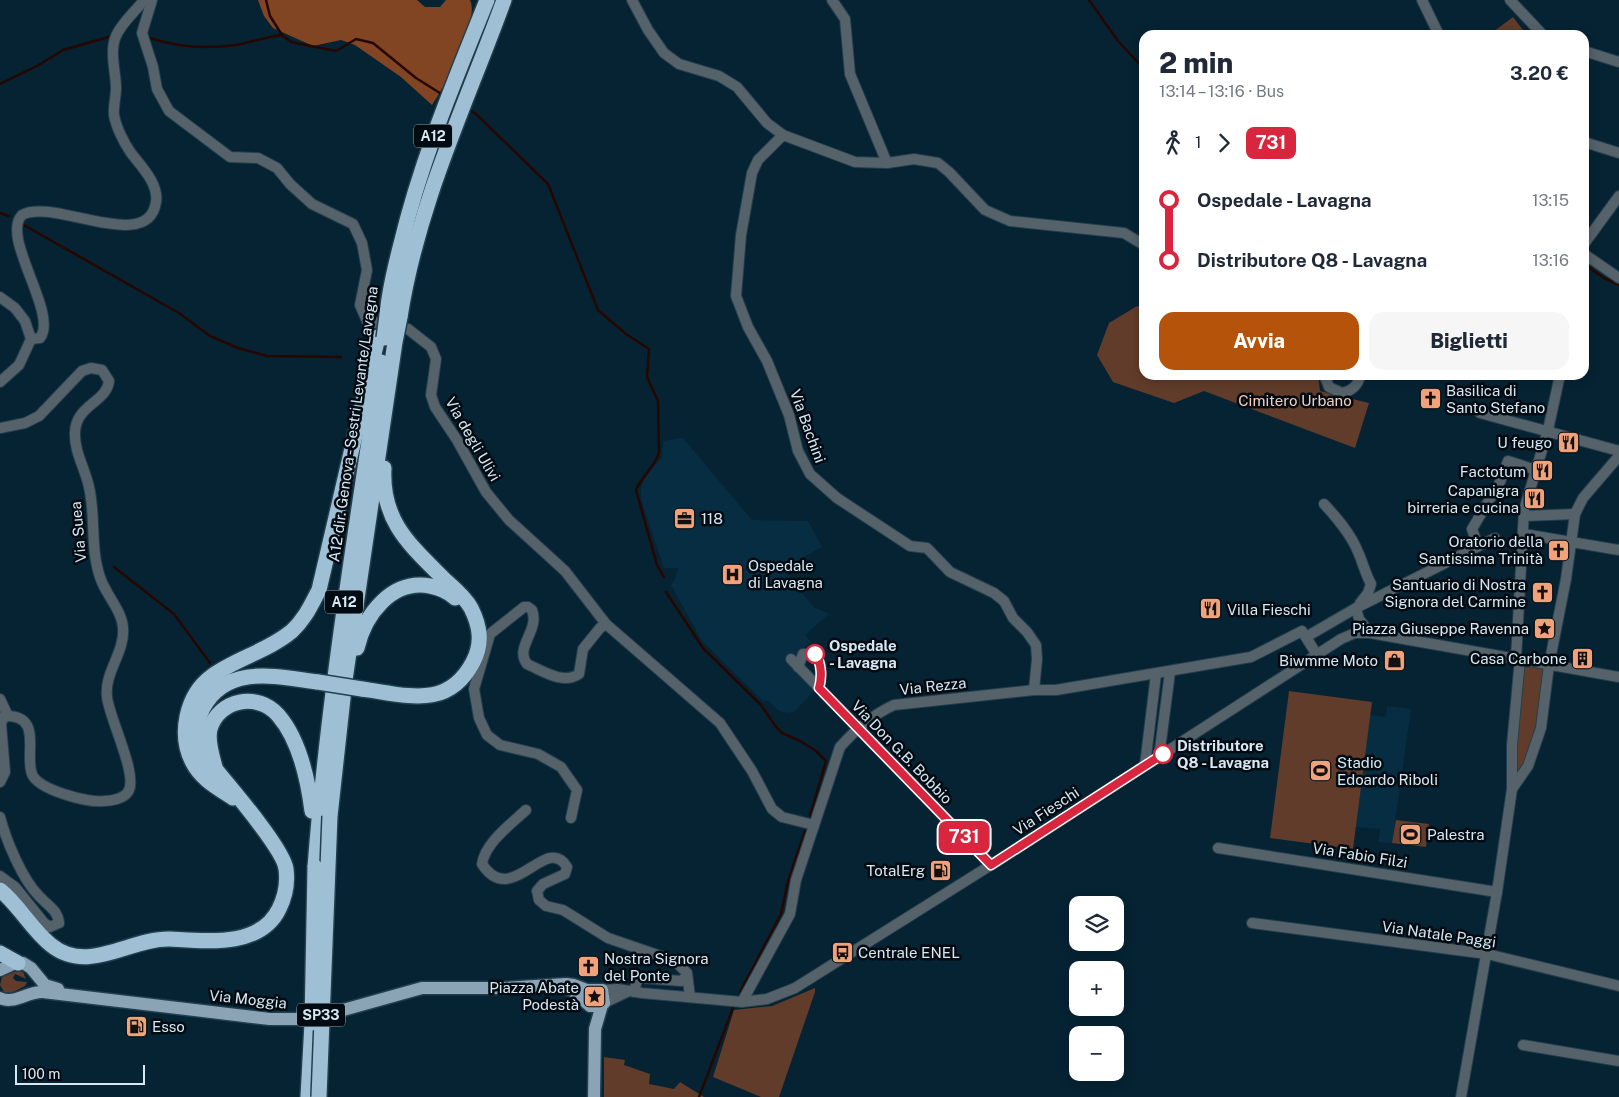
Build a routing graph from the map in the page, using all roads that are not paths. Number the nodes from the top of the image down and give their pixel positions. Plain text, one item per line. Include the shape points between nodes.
1 (144, 0) edge
2 (152, 0) edge
3 (487, 0) edge
4 (632, 0) edge
5 (832, 0) edge
6 (1422, 0) edge
7 (1510, 0) edge
8 (504, 2) edge
9 (1437, 30) edge
10 (1537, 30) edge
11 (1589, 53) edge
12 (1619, 62) edge
13 (783, 135) junction
14 (1589, 144) edge
15 (1619, 153) edge
16 (887, 163) junction
17 (1619, 196) edge
18 (1589, 237) edge
19 (1139, 242) edge
20 (1589, 257) edge
21 (400, 277) junction
22 (1619, 278) edge
23 (0, 297) edge
24 (31, 339) junction
25 (386, 339) junction
26 (1326, 380) edge
27 (1360, 380) edge
28 (1559, 380) edge
29 (0, 382) edge
30 (388, 389) junction
31 (1480, 413) dead end
32 (0, 428) edge
33 (1548, 430) junction
34 (1619, 451) edge
35 (1619, 456) edge
36 (1536, 470) junction
37 (1324, 504) dead end
38 (1575, 514) junction
39 (1524, 516) junction
40 (1524, 534) junction
41 (1494, 538) dead end
42 (1571, 541) junction
43 (1478, 546) junction
44 (1619, 550) edge
45 (1356, 608) junction
46 (606, 624) junction
47 (1370, 633) junction
48 (1306, 637) junction
49 (1317, 655) junction
50 (476, 656) junction
51 (1518, 659) junction
52 (1549, 664) junction
53 (1170, 672) junction
54 (1156, 674) junction
55 (1619, 677) edge
56 (819, 688) junction
57 (1034, 690) junction
58 (0, 699) edge
59 (8, 716) junction
60 (858, 728) junction
61 (1159, 756) junction
62 (1145, 765) junction
63 (215, 768) junction
64 (0, 782) edge
65 (333, 789) junction
66 (1512, 789) junction
67 (242, 804) junction
68 (526, 810) dead end
69 (0, 817) edge
70 (571, 818) dead end
71 (814, 825) junction
72 (1218, 848) dead end
73 (315, 863) junction
74 (991, 865) junction
75 (0, 876) edge
76 (0, 890) edge
77 (1497, 892) junction
78 (1252, 922) dead end
79 (0, 953) edge
80 (1486, 954) junction
81 (18, 963) junction
82 (0, 970) edge
83 (35, 975) junction
84 (686, 977) junction
85 (1619, 986) edge
86 (602, 990) junction
87 (635, 992) junction
88 (28, 994) junction
89 (82, 996) junction
90 (690, 997) junction
91 (0, 998) edge
92 (586, 998) junction
93 (742, 1002) junction
94 (603, 1004) junction
95 (1523, 1045) dead end
96 (1619, 1060) edge
97 (593, 1064) junction
98 (308, 1097) edge
99 (319, 1097) edge
100 (594, 1097) edge
101 (1461, 1097) edge

1 - 24 street via 115,38 114,114 130,152 153,186 157,200 154,212 140,221 115,225 51,211 23,214 14,222 14,245 43,326 42,335 36,340
2 - 46 street, Via degli Ulivi via 142,33 157,89 169,111 230,156 258,158 277,168 312,204 353,224 362,243 367,270 360,305 367,321 408,329 431,348 436,359 431,395 435,407 486,492 509,520 565,571
3 - 21 highway, A12 dir. Genova - Sestri Levante/Lavagna / A12 via 430,143 408,211
4 - 13 street via 664,53 679,64 719,76 736,87 766,123
5 - 16 street via 845,19 850,74
6 - 9 street
7 - 10 street
8 - 21 highway, A12 via 446,148
11 - 12 street
13 - 16 street via 855,162
13 - 57 street, Via Bachini via 758,160 752,173 741,235 736,296 748,327 767,360 789,415 798,451 810,474 837,498 910,546 927,548 950,572 1004,600 1013,618 1036,645
14 - 15 street
16 - 19 street via 914,159 938,163 985,210 1010,221 1124,233
17 - 18 street
20 - 22 street
21 - 25 highway, A12, bridge
23 - 24 street via 25,321
24 - 29 street via 19,365
25 - 30 highway, A12
25 - 67 highway via 319,590 305,617 272,644 211,677 196,695 187,715 185,740 193,763 208,782
25 - 73 highway, A12 dir. Genova - Sestri Levante/Lavagna / A12 via 340,635 321,784
26 - 27 street via 1329,387 1342,393
28 - 33 street
30 - 50 highway via 383,482 391,517 417,552 469,605 477,620 480,640
30 - 65 highway, A12 via 345,680
31 - 33 street
32 - 59 street, Via Suea via 25,423 39,416 82,371 91,368 102,370 109,381 108,388 80,415 75,443 89,486 95,561 123,627 122,644 107,682 107,698 128,764 131,784 128,792 103,802 86,800 39,783 30,768 32,745 29,730 22,719
33 - 34 street
33 - 36 street
35 - 38 street via 1583,498
36 - 39 street
36 - 43 street via 1508,461 1500,482 1472,529
37 - 45 street via 1358,552 1371,584
38 - 39 street
38 - 42 street
39 - 40 street
40 - 42 street
40 - 51 street
41 - 43 street
42 - 44 street
42 - 52 street
43 - 45 street
45 - 47 street via 1359,619
45 - 48 street
46 - 70 street via 583,649 579,674 572,679 563,679 527,664 523,658 522,653 535,622 532,610 524,607 490,634 475,679 479,718 488,735 500,745 538,754 561,767 569,776 577,790
46 - 71 street, Via degli Ulivi via 720,723 752,771 772,809 782,817
47 - 49 street, Via Fieschi via 1355,633
47 - 51 street, Via Fieschi
48 - 49 street
48 - 53 street, Via Rezza via 1302,631 1252,657
49 - 61 street, Via Fieschi
50 - 63 highway, bridge via 452,689 416,697 272,676 232,679 206,702 198,718 196,732 201,752
50 - 65 highway via 473,626 466,609 450,593 420,584 398,590 379,604 362,631 358,646
51 - 52 street, Via Fieschi
51 - 66 street
52 - 55 street, Via Fieschi
52 - 66 street via 1541,728 1528,766
53 - 54 street, Via Rezza
53 - 61 street
54 - 57 street, Via Rezza via 1056,690
54 - 62 street
56 - 56 street, Via Don G.B. Bobbio via 795,663 803,654 811,653 818,657
56 - 60 street, Via Don G.B. Bobbio
57 - 60 street, Via Rezza via 894,705
58 - 59 street
59 - 64 street via 4,716 1,724 4,772
60 - 71 street, Via Rezza via 840,747
60 - 74 street, Via Don G.B. Bobbio
61 - 62 street, Via Fieschi
62 - 74 street, Via Fieschi
63 - 67 highway
63 - 73 highway via 210,729 220,712 234,702 249,700 266,704 278,715 292,740 308,780
65 - 99 highway, A12, bridge
66 - 77 street
67 - 76 highway via 275,845 286,868 285,896 273,922 244,938 209,941 154,939 91,958 69,955 50,945
68 - 84 street via 483,857 482,864 488,873 508,880 546,859 557,858 567,867 565,874 543,884 537,891 539,900 546,906 563,910 608,938 675,962 685,969
69 - 75 street via 27,882 54,910 59,923 50,927 44,923 15,887
71 - 93 street, Via Rezza via 796,880 790,914
72 - 77 street, Via Fabio Filzi
73 - 98 highway, A12, bridge
74 - 93 street, Via Fieschi via 795,988 767,999
77 - 80 street
78 - 80 street, Via Natale Paggi
79 - 81 highway
80 - 85 street, Via Natale Paggi
80 - 101 street
81 - 82 main road
81 - 83 main road, Via Moggia / SP33 via 28,966
83 - 88 main road via 34,986
83 - 89 main road, Via Moggia / SP33 via 45,985
84 - 87 street via 681,981 642,978 638,980
84 - 90 street via 690,982
86 - 87 street, Via Moggia / SP33
86 - 92 main road, Via Moggia / SP33
86 - 94 main road
87 - 90 street, Via Fieschi / SP33
87 - 94 street, Via Moggia / SP33
88 - 89 main road, Via Moggia / SP33
88 - 91 main road, Via Moggia / SP33 via 12,1000
89 - 92 main road, Via Moggia / SP33 via 270,1019 298,1019 336,1012 422,988 574,985
90 - 93 street, Via Fieschi / SP33
92 - 94 main road, Via Moggia / SP33 via 590,1006
92 - 97 main road
94 - 97 main road via 596,1019
95 - 96 street
97 - 100 main road

